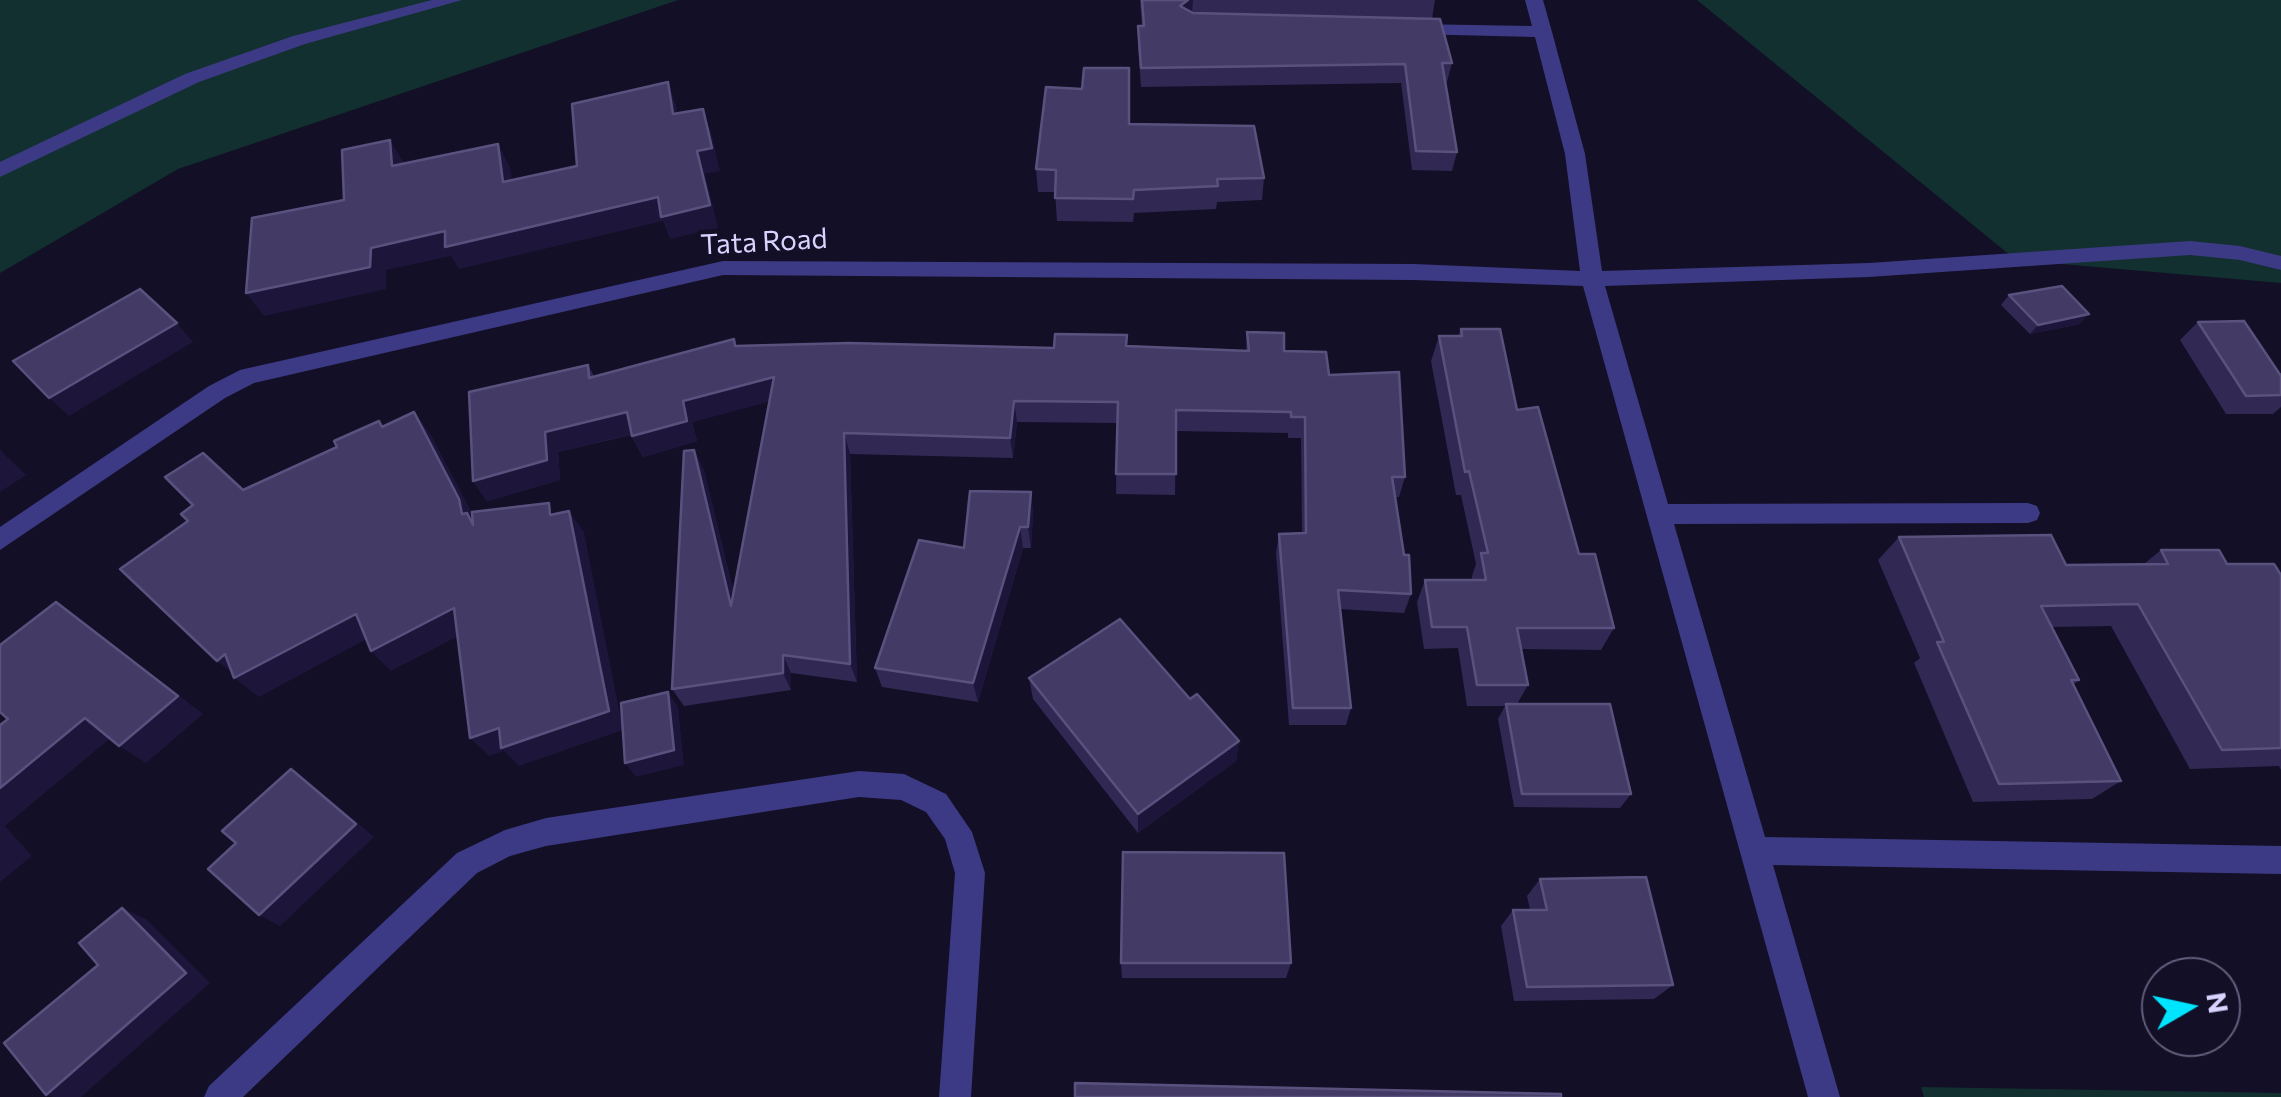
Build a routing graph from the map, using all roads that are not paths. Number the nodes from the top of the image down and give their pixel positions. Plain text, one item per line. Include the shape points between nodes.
1 (453, 0) edge
2 (1534, 0) edge
3 (1387, 28) edge
4 (1543, 32) junction
5 (0, 170) edge
6 (2281, 264) edge
7 (1592, 279) junction
8 (2028, 513) dead end
9 (1659, 514) junction
10 (0, 540) edge
11 (1754, 851) junction
12 (2281, 860) edge
13 (220, 1097) edge
14 (954, 1097) edge
15 (1824, 1097) edge

1 - 5 street via 299,40 192,78
2 - 4 street
3 - 4 street
4 - 7 street via 1576,154
6 - 7 street, Tata Road via 2240,252 2162,249 1853,271
7 - 9 street
7 - 10 street, Tata Road via 723,268 248,376
8 - 9 street
9 - 11 street
11 - 12 street
11 - 15 street
13 - 14 street via 467,863 505,844 859,784 904,787 936,803 958,832 970,873

